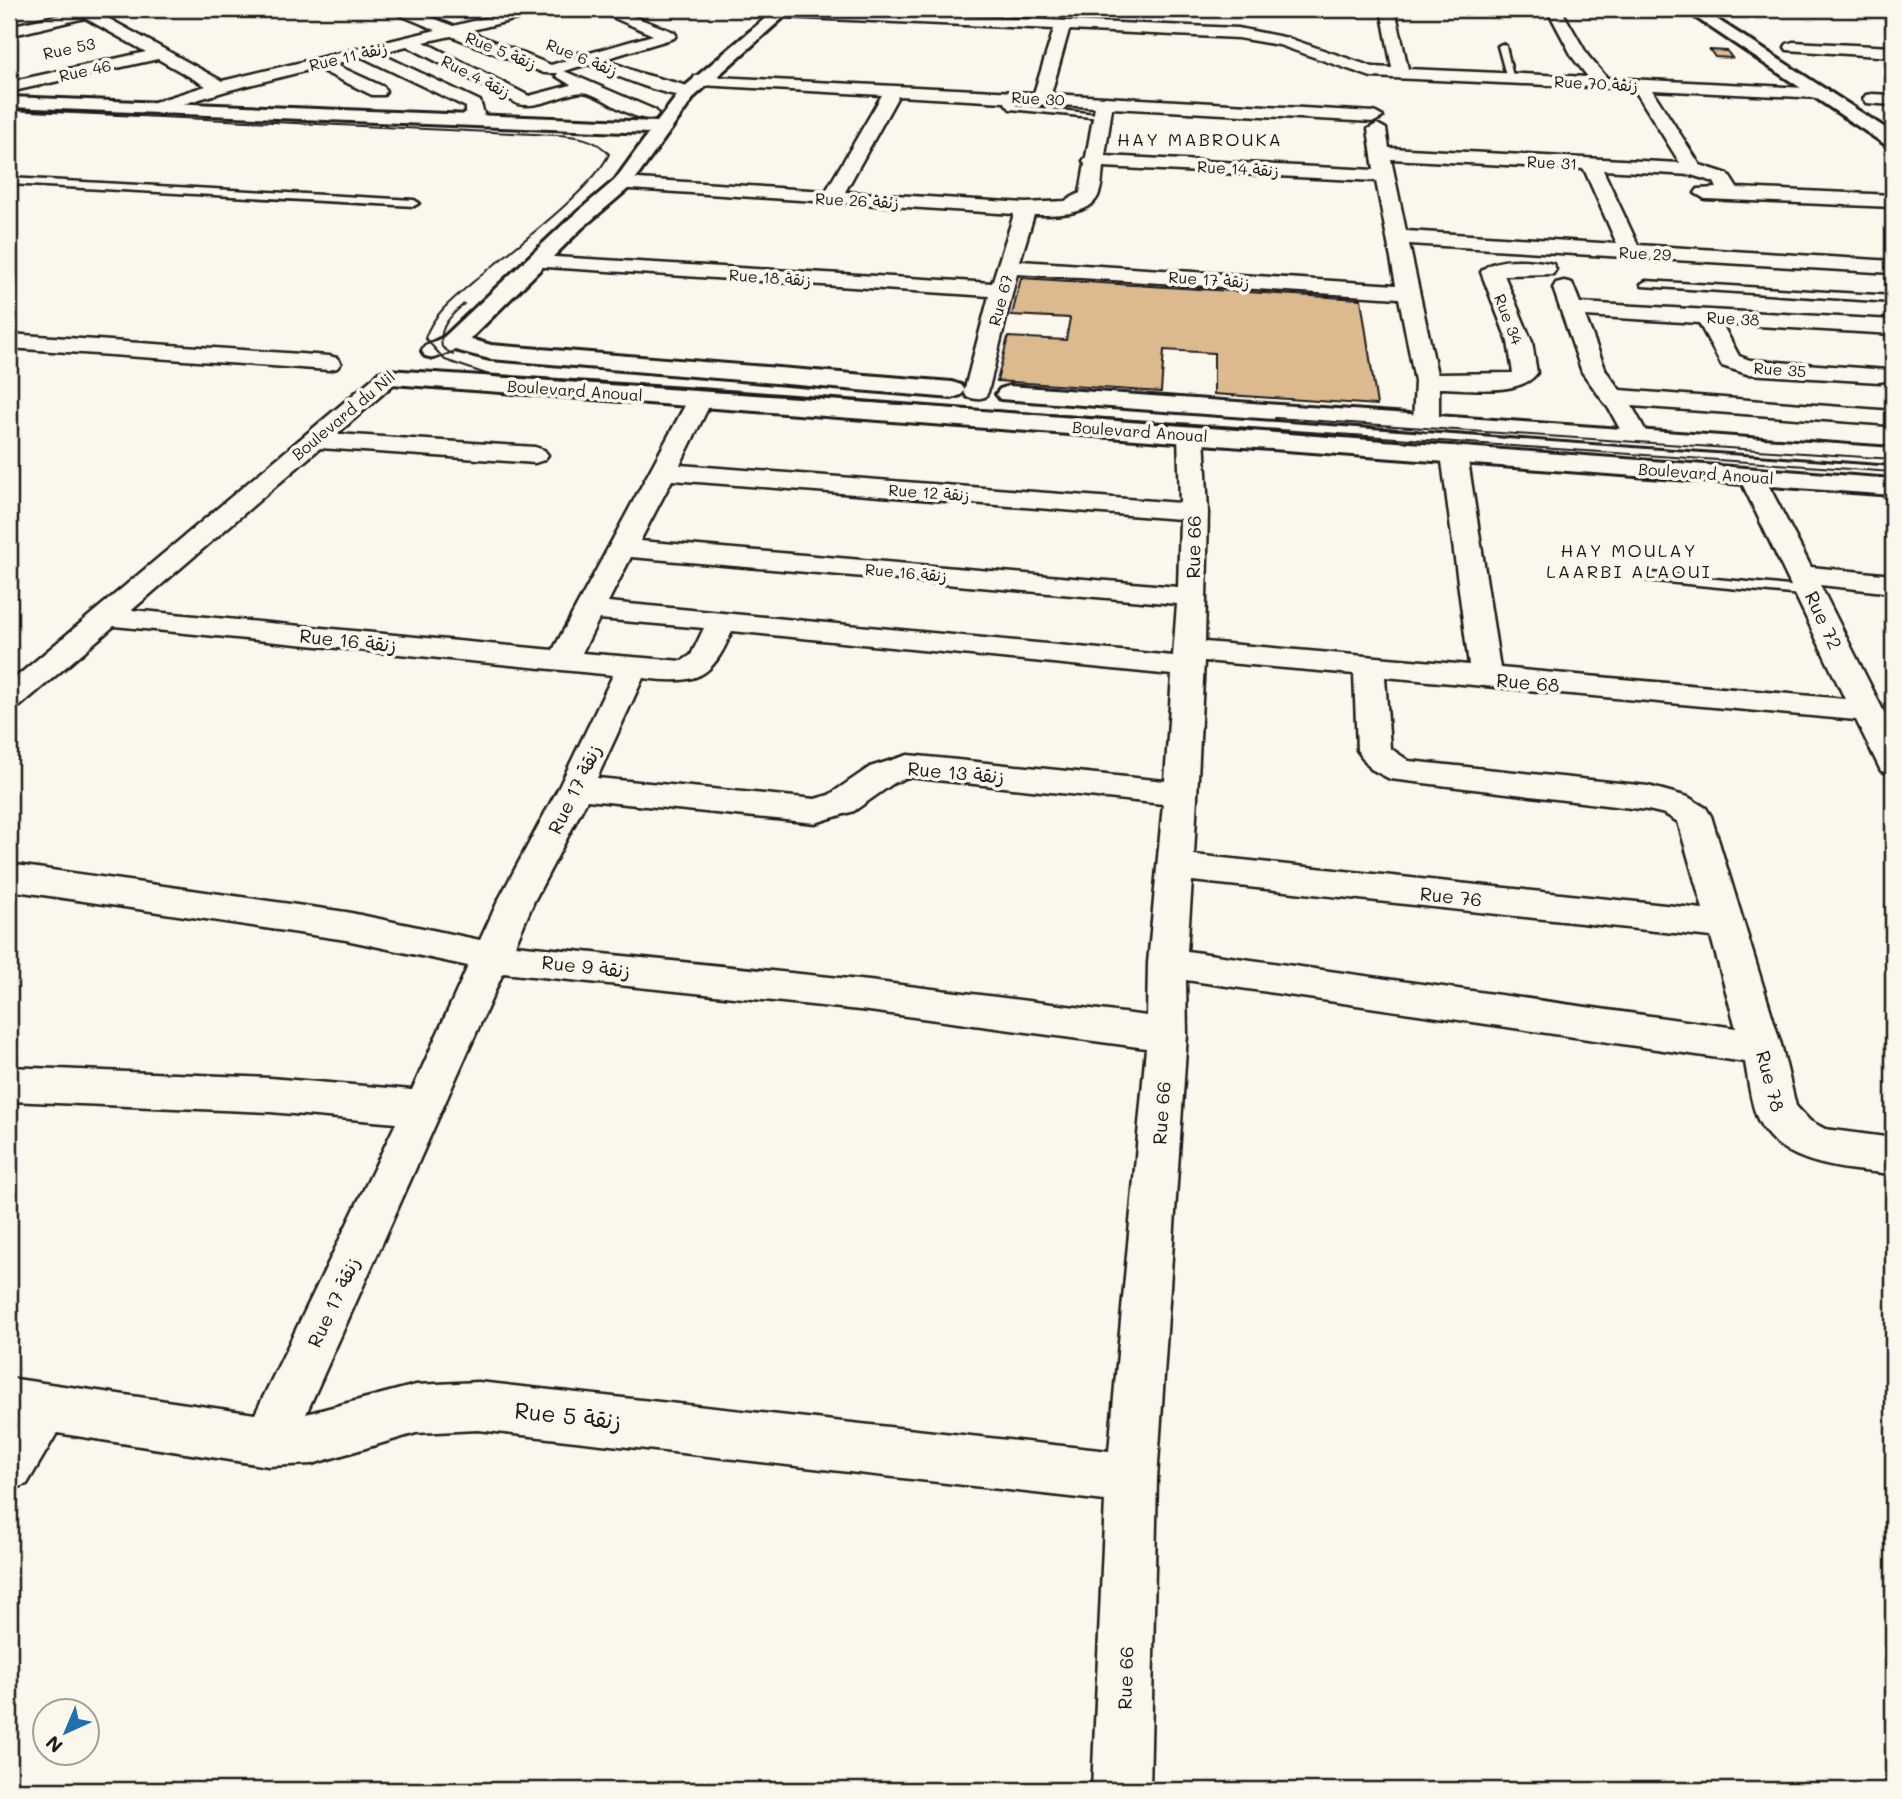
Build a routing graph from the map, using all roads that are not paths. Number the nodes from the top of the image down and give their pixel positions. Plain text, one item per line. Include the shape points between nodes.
1 (398, 9) edge
2 (541, 9) edge
3 (601, 9) edge
4 (1388, 9) edge
5 (1554, 9) edge
6 (1691, 9) edge
7 (783, 10) edge
8 (88, 13) edge
9 (119, 13) dead end
10 (23, 14) dead end
11 (930, 14) edge
12 (665, 15) dead end
13 (480, 16) junction
14 (636, 22) junction
15 (40, 24) junction
16 (1063, 25) junction
17 (9, 30) edge
18 (452, 31) junction
19 (516, 31) dead end
20 (60, 35) dead end
21 (129, 35) junction
22 (104, 40) dead end
23 (409, 41) junction
24 (1893, 43) edge
25 (144, 44) junction
26 (1788, 44) joint
27 (1502, 46) dead end
28 (565, 50) dead end
29 (1837, 50) junction
30 (364, 52) junction
31 (1893, 52) edge
32 (161, 54) junction
33 (590, 59) junction
34 (1814, 61) joint
35 (1893, 62) edge
36 (318, 63) junction
37 (550, 70) junction
38 (1371, 72) junction
39 (1401, 74) junction
40 (9, 78) edge
41 (1511, 79) junction
42 (1602, 83) junction
43 (1640, 85) junction
44 (587, 86) junction
45 (695, 86) junction
46 (220, 87) junction
47 (1855, 88) dead end
48 (893, 90) junction
49 (378, 91) dead end
50 (1821, 93) junction
51 (1013, 96) junction
52 (1041, 98) junction
53 (1872, 99) junction
54 (1893, 100) edge
55 (9, 102) edge
56 (157, 107) junction
57 (1102, 108) junction
58 (1893, 112) edge
59 (1374, 117) junction
60 (466, 120) junction
61 (655, 121) junction
62 (1893, 141) edge
63 (1382, 153) junction
64 (1092, 161) junction
65 (1591, 164) junction
66 (1693, 169) junction
67 (1384, 176) junction
68 (9, 181) edge
69 (622, 184) junction
70 (1725, 186) junction
71 (1602, 188) junction
72 (1627, 189) dead end
73 (1691, 192) dead end
74 (832, 198) junction
75 (1893, 201) edge
76 (414, 203) dead end
77 (1026, 209) junction
78 (1396, 237) junction
79 (1631, 252) junction
80 (1554, 259) junction
81 (538, 262) junction
82 (1009, 267) junction
83 (1893, 267) edge
84 (1646, 284) dead end
85 (1001, 290) junction
86 (1409, 292) junction
87 (1893, 299) edge
88 (1572, 309) junction
89 (1707, 317) junction
90 (1893, 327) edge
91 (9, 341) edge
92 (453, 342) junction
93 (329, 363) dead end
94 (1880, 376) dead end
95 (387, 378) junction
96 (1427, 381) junction
97 (976, 392) junction
98 (1613, 397) junction
99 (701, 398) junction
100 (1893, 418) edge
101 (1426, 424) junction
102 (1191, 435) junction
103 (1636, 437) junction
104 (314, 440) junction
105 (1454, 454) junction
106 (535, 456) dead end
107 (1893, 456) edge
108 (664, 472) junction
109 (1752, 477) junction
110 (1893, 487) edge
111 (1194, 512) junction
112 (620, 548) junction
113 (1651, 577) dead end
114 (1807, 584) junction
115 (1893, 584) edge
116 (1192, 597) junction
117 (588, 609) junction
118 (105, 616) junction
119 (722, 621) junction
120 (1187, 659) junction
121 (563, 660) junction
122 (632, 667) junction
123 (1369, 668) junction
124 (1486, 678) junction
125 (9, 699) edge
126 (1867, 711) junction
127 (1893, 763) edge
128 (576, 787) junction
129 (1181, 794) junction
130 (1174, 866) junction
131 (9, 877) edge
132 (1727, 925) junction
133 (492, 957) junction
134 (1167, 963) junction
135 (1167, 1035) junction
136 (1762, 1048) junction
137 (9, 1084) edge
138 (424, 1108) junction
139 (1893, 1157) edge
140 (27, 1404) edge
141 (268, 1441) junction
142 (9, 1466) edge
143 (1132, 1479) junction
144 (1121, 1790) edge

1 - 18 street, Rue 5 زنقة
2 - 13 street, Rue 11 زنقة
3 - 14 street
4 - 39 street
5 - 42 street via 1580,58
6 - 50 street
7 - 11 street, Rue 70 زنقة
7 - 45 street
8 - 9 street
8 - 15 street
8 - 21 street
10 - 15 street
11 - 16 street, Rue 70 زنقة
12 - 14 street
13 - 18 street, Rue 11 زنقة
13 - 19 street
14 - 33 street, Rue 5 زنقة via 666,36
15 - 17 street
15 - 20 street
16 - 38 street, Rue 70 زنقة via 1195,25 1271,38
16 - 52 street
18 - 23 street, Rue 11 زنقة
18 - 37 street, Rue 5 زنقة
21 - 22 street, Rue 53
21 - 25 street
23 - 30 street, Rue 11 زنقة
23 - 44 street, Rue 4 زنقة via 524,100
24 - 29 street via 1865,42
25 - 32 street
25 - 40 street
26 - 29 street
26 - 34 street
27 - 41 lane
28 - 33 street, Rue 6 زنقة
29 - 31 street
30 - 36 street, Rue 11 زنقة
30 - 60 street via 474,106 475,114
32 - 40 street, Rue 46 via 26,83
32 - 46 street
33 - 37 street, Rue 5 زنقة
33 - 45 street, Rue 6 زنقة via 633,77
34 - 35 street
36 - 46 street, Rue 11 زنقة
36 - 49 street
37 - 44 street
38 - 39 street, Rue 70 زنقة
38 - 59 street
39 - 41 street, Rue 70 زنقة
41 - 42 street, Rue 70 زنقة
42 - 43 street, Rue 70 زنقة
43 - 50 street, Rue 70 زنقة
43 - 66 street
44 - 61 street
45 - 48 street, Rue 30
45 - 61 street
46 - 56 street, Rue 11 زنقة
47 - 53 street
48 - 51 street, Rue 30
48 - 74 street
50 - 62 street
51 - 52 street, Rue 30
51 - 57 lane via 1010,107
52 - 57 street, Rue 30
53 - 54 street
53 - 58 street
55 - 56 street
56 - 60 street
57 - 59 street, Rue 30
57 - 64 street
59 - 63 street
60 - 61 street via 608,127
61 - 69 street, Boulevard du Nil
63 - 65 street, Rue 31
63 - 67 street
64 - 67 street, Rue 14 زنقة
64 - 77 street, Rue 26 زنقة via 1089,195 1078,204
65 - 66 street, Rue 31
65 - 71 street
66 - 70 street, Rue 31
67 - 78 street
68 - 76 lane
69 - 74 street, Rue 26 زنقة
69 - 81 street, Boulevard du Nil
70 - 73 street
70 - 75 street
71 - 72 street
71 - 79 street
74 - 77 street, Rue 26 زنقة
77 - 82 street, Rue 67
78 - 80 street, Rue 29
78 - 86 street
79 - 80 street, Rue 29
79 - 83 street, Rue 29
80 - 88 street
80 - 96 street, Rue 34 via 1492,272 1520,342 1525,373 1521,378
81 - 85 street, Rue 18 زنقة
81 - 92 street, Boulevard du Nil
82 - 85 street, Rue 67
82 - 86 street, Rue 17 زنقة
84 - 87 lane
85 - 97 street, Rue 67
86 - 96 street
88 - 89 street, Rue 38
88 - 98 street via 1594,372
89 - 90 street, Rue 38
89 - 94 street, Rue 35 via 1730,360 1747,367
91 - 93 street
92 - 95 street, Boulevard du Nil
92 - 97 street, Boulevard Anoual via 519,355
95 - 99 street, Boulevard Anoual
95 - 104 street, Boulevard du Nil
96 - 101 street
97 - 101 street, Boulevard Anoual
98 - 100 street
98 - 103 street
99 - 102 street, Boulevard Anoual
99 - 108 street
101 - 103 street, Boulevard Anoual
102 - 105 street, Boulevard Anoual
102 - 111 street, Rue 66
103 - 107 street, Boulevard Anoual
104 - 106 street
104 - 118 street, Boulevard du Nil
105 - 109 street, Boulevard Anoual
105 - 124 street
108 - 111 street, Rue 12 زنقة
108 - 112 street
109 - 110 street, Boulevard Anoual
109 - 114 street, Rue 72
111 - 116 street, Rue 66
112 - 116 street, Rue 16 زنقة
112 - 117 street
113 - 114 lane
114 - 115 street
114 - 126 street, Rue 72
116 - 120 street, Rue 66
117 - 119 street
117 - 121 street
118 - 121 street, Rue 16 زنقة
118 - 125 street, Boulevard du Nil
119 - 120 street
119 - 122 street via 694,667 682,671
120 - 123 street, Rue 68
120 - 129 street, Rue 66
121 - 122 street, Rue 16 زنقة
122 - 128 street, Rue 17 زنقة
123 - 124 street, Rue 68
123 - 132 street, Rue 78 via 1374,750 1402,771 1648,798 1676,805 1694,816
124 - 126 street, Rue 68
126 - 127 street, Rue 72
128 - 129 street, Rue 13 زنقة via 815,811 845,803 878,775 908,766
128 - 133 street, Rue 17 زنقة
129 - 130 street, Rue 66
130 - 132 street, Rue 76
130 - 134 street, Rue 66
131 - 133 street, Rue 9 زنقة via 346,926
132 - 136 street, Rue 78
133 - 135 street, Rue 9 زنقة via 844,993
133 - 138 street, Rue 17 زنقة
134 - 135 street, Rue 66
134 - 136 street
135 - 143 street, Rue 66
136 - 139 street, Rue 78 via 1777,1114 1795,1134 1819,1146
137 - 138 street via 271,1095
138 - 141 street, Rue 17 زنقة
140 - 141 street, Rue 5 زنقة
140 - 142 street
141 - 143 street, Rue 5 زنقة via 312,1439 416,1409 478,1406
143 - 144 street, Rue 66

